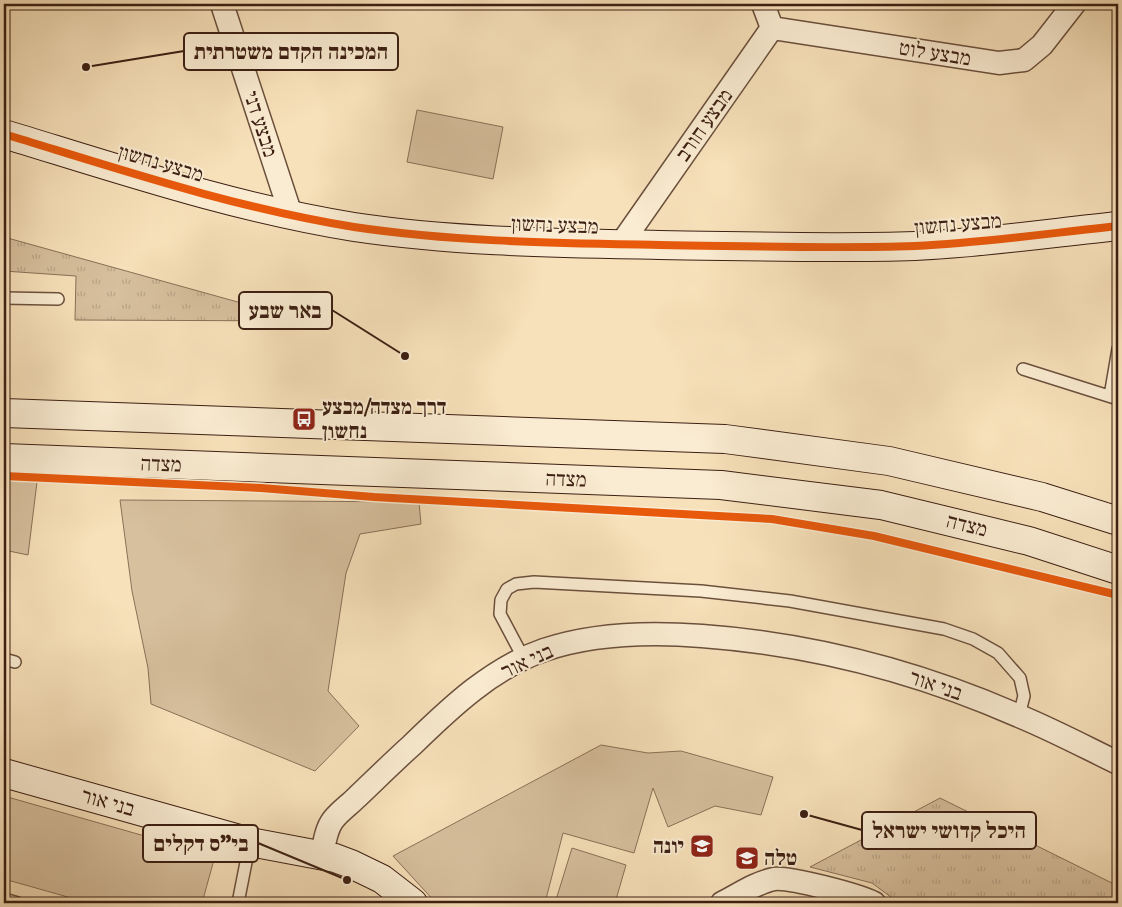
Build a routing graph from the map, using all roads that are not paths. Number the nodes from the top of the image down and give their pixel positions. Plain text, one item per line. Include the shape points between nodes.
1 (222, 4) edge
2 (763, 4) edge
3 (1074, 4) edge
4 (772, 28) junction
5 (4, 134) edge
6 (291, 215) junction
7 (1118, 226) edge
8 (621, 244) junction
9 (4, 298) edge
10 (58, 299) dead end
11 (1118, 349) edge
12 (1023, 369) dead end
13 (1114, 397) edge
14 (4, 413) edge
15 (4, 458) edge
16 (1118, 521) edge
17 (1118, 570) edge
18 (524, 659) junction
19 (1019, 716) junction
20 (1118, 763) edge
21 (4, 773) edge
22 (250, 842) junction
23 (322, 855) junction
24 (4, 899) edge
25 (18, 903) edge
26 (238, 903) edge
27 (414, 903) edge
28 (722, 903) edge
29 (874, 903) edge

1 - 6 street, מבצע דני
2 - 4 street
3 - 4 street, מבצע לוט via 1042,45 1024,60 999,63
4 - 8 street, מבצע חורב
5 - 6 main road, מבצע נחשון via 175,186
6 - 8 main road, מבצע נחשון via 408,234 502,241
7 - 8 main road, מבצע נחשון via 916,246
9 - 10 lane
11 - 13 lane
12 - 13 lane
14 - 16 main road via 725,439 889,460 1042,497
15 - 17 main road, מצדה via 721,485 890,507 1029,540
18 - 19 street, בני אור via 575,640 672,634 730,638 789,646 895,671
18 - 19 lane via 500,614 501,600 507,589 516,584 534,582 701,591 790,600 944,629 973,638 998,653 1020,678 1024,696
18 - 23 street, בני אור via 476,688 441,716 332,821
19 - 20 street, בני אור
21 - 22 main road, בני אור
22 - 23 main road, בני אור
22 - 26 lane
23 - 27 main road via 367,871
24 - 25 lane
28 - 29 street via 762,883 779,879

